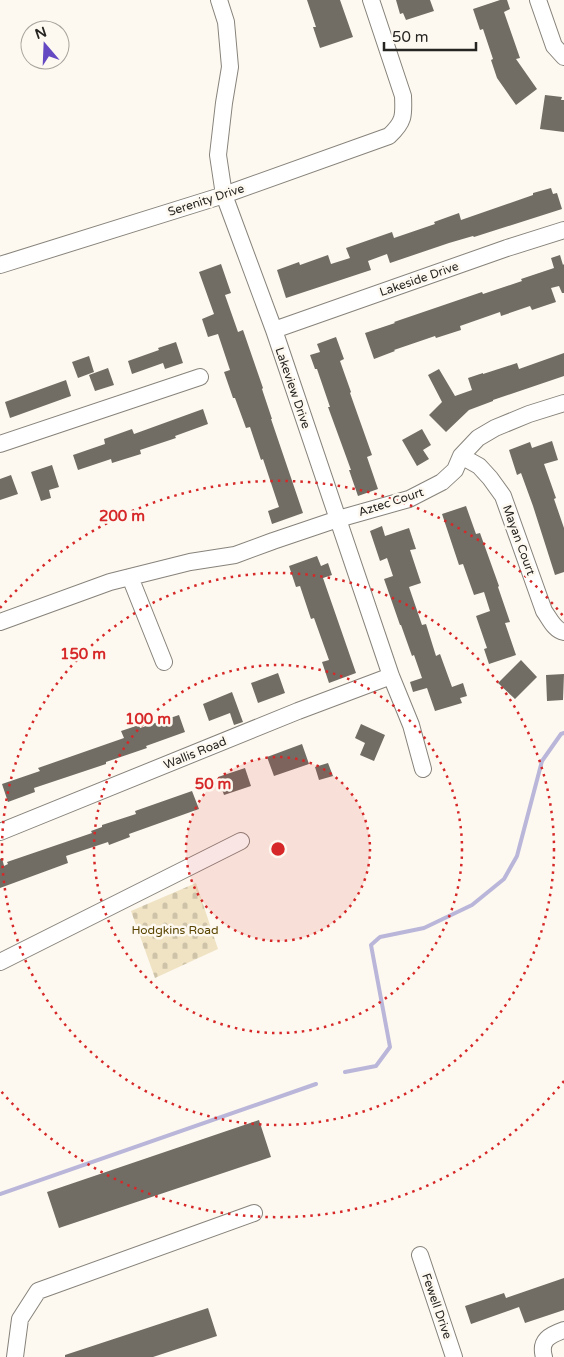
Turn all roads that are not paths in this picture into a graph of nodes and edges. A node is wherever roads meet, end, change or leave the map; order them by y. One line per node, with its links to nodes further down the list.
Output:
1 (220, 0): 5 (street, Lakeview Drive)
2 (371, 0): 5 (street, Serenity Drive)
3 (538, 0): 4 (street)
4 (564, 57)
5 (224, 195): 7 (street, Serenity Drive); 8 (street, Lakeview Drive)
6 (564, 230): 8 (street, Lakeside Drive)
7 (0, 265)
8 (274, 330): 13 (street, Lakeview Drive)
9 (200, 377): 11 (street)
10 (564, 403): 12 (street, Aztec Court)
11 (0, 444)
12 (461, 456): 13 (street, Aztec Court); 16 (street, Mayan Court)
13 (338, 519): 14 (street, Aztec Court); 18 (street, Lakeview Drive)
14 (130, 577): 15 (street, Aztec Court); 17 (street)
15 (0, 622)
16 (564, 632)
17 (164, 662)
18 (391, 676): 19 (street, Lakeview Drive); 20 (street, Wallis Road)
19 (423, 769)
20 (0, 832)
21 (241, 841): 22 (street)
22 (0, 962)
23 (254, 1213): 26 (street)
24 (420, 1256): 27 (street, Fewell Drive)
25 (564, 1330): 28 (street)
26 (15, 1357)
27 (454, 1357)
28 (544, 1357)

